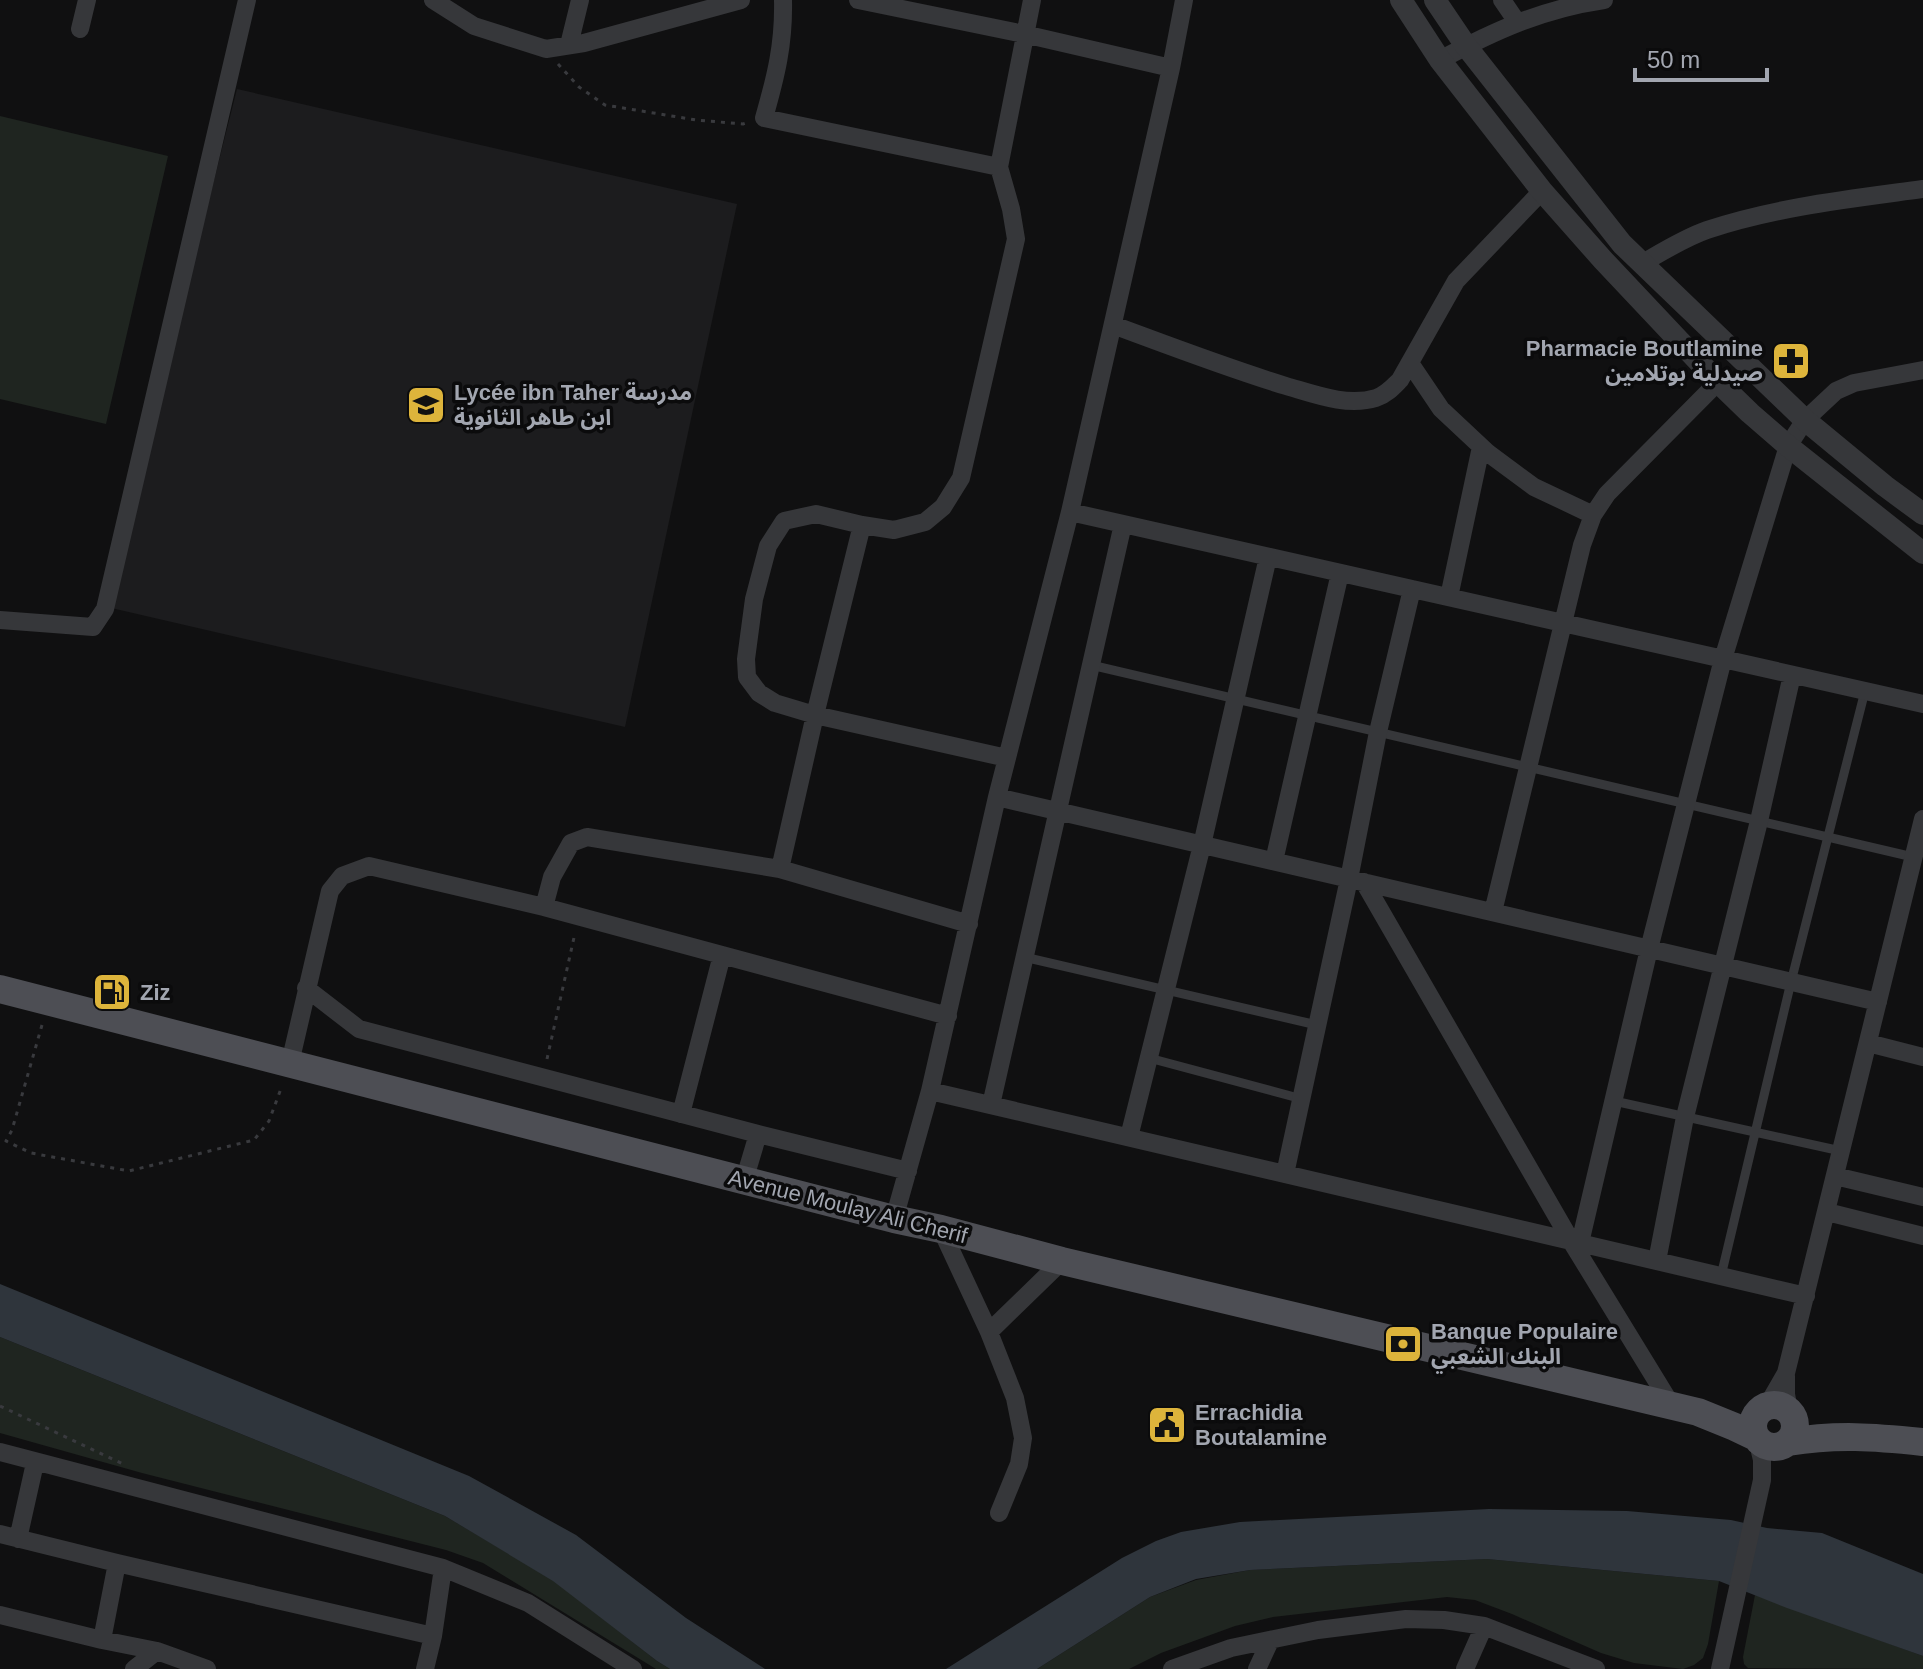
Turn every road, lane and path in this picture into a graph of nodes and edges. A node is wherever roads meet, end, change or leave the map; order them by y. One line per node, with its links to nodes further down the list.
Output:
1 (87, 0): 15 (street)
2 (247, 0): 45 (street)
3 (433, 0): 19 (street)
4 (580, 0): 17 (street)
5 (741, 0): 17 (street)
6 (783, 0): 22 (street)
7 (858, 0): 16 (street)
8 (1032, 0): 16 (street)
9 (1184, 0): 21 (street)
10 (1401, 0): 20 (street)
11 (1435, 0): 18 (street)
12 (1502, 0): 14 (street)
13 (1604, 0): 14 (street)
14 (1517, 22): 18 (street)
15 (80, 29)
16 (1024, 34): 21 (street); 23 (street)
17 (569, 45): 19 (street)
18 (1466, 46): 20 (street); 26 (street)
19 (546, 49): 22 (path)
20 (1440, 60): 25 (street)
21 (1171, 68): 27 (street)
22 (764, 118): 23 (street)
23 (999, 167): 38 (street)
24 (1923, 189): 26 (street)
25 (1542, 191): 28 (street); 30 (street)
26 (1641, 264): 31 (street)
27 (1113, 325): 28 (street); 34 (street)
28 (1410, 363): 33 (street)
29 (1923, 370): 31 (street)
30 (1718, 382): 32 (street); 36 (street)
31 (1805, 420): 32 (street); 35 (street)
32 (1788, 446): 39 (street); 46 (street)
33 (1481, 447): 36 (street); 43 (street)
34 (1070, 512): 37 (street); 55 (street)
35 (1923, 514)
36 (1593, 515): 44 (street)
37 (1123, 524): 40 (street); 47 (street)
38 (862, 525): 52 (street); 52 (street)
39 (1923, 553)
40 (1268, 557): 41 (street); 50 (street)
41 (1340, 573): 42 (street); 53 (street)
42 (1412, 589): 43 (street); 54 (street)
43 (1449, 597): 44 (street)
44 (1562, 623): 46 (street); 56 (street)
45 (2, 626)
46 (1723, 659): 48 (street); 58 (street)
47 (1091, 665): 50 (lane); 59 (street)
48 (1792, 675): 49 (street); 61 (street)
49 (1865, 691): 51 (street); 62 (lane)
50 (1235, 698): 53 (lane); 63 (street)
51 (1923, 704)
52 (815, 715): 55 (street); 66 (street)
53 (1308, 715): 54 (lane); 65 (street)
54 (1378, 732): 56 (lane); 67 (street)
55 (1007, 758): 57 (street)
56 (1528, 767): 58 (lane); 69 (street)
57 (997, 797): 59 (street); 71 (street)
58 (1687, 804): 61 (lane); 72 (street)
59 (1058, 811): 63 (street); 74 (street)
60 (1923, 819): 64 (street)
61 (1759, 821): 62 (lane); 75 (street)
62 (1828, 837): 64 (lane); 76 (lane)
63 (1202, 845): 65 (street); 79 (street)
64 (1914, 857): 81 (street)
65 (1274, 861): 67 (street)
66 (780, 869): 68 (street); 71 (street)
67 (1357, 881): 69 (street); 83 (street); 110 (street)
68 (544, 907): 70 (street); 77 (street)
69 (1493, 912): 72 (street)
70 (579, 916): 73 (street); 88 (path)
71 (969, 924): 82 (street)
72 (1649, 949): 75 (street); 91 (street)
73 (722, 955): 82 (street); 93 (street)
74 (1024, 957): 79 (lane); 92 (street)
75 (1723, 966): 76 (street); 94 (street)
76 (1791, 982): 81 (street); 95 (lane)
77 (306, 988): 87 (street); 88 (street)
78 (0, 989): 80 (main road, Avenue Moulay Ali Cherif)
79 (1166, 990): 83 (lane); 86 (street)
80 (48, 1002): 87 (main road, Avenue Moulay Ali Cherif); 99 (path)
81 (1878, 1002): 84 (street)
82 (948, 1016): 89 (street)
83 (1319, 1025): 90 (street)
84 (1868, 1043): 85 (street); 100 (street)
85 (1923, 1057)
86 (1149, 1058): 90 (lane); 97 (street)
87 (290, 1063): 99 (path); 104 (main road, Avenue Moulay Ali Cherif)
88 (543, 1078): 93 (street)
89 (930, 1091): 92 (street); 101 (street)
90 (1302, 1099): 102 (street)
91 (1614, 1101): 94 (lane); 110 (street)
92 (991, 1105): 97 (street)
93 (681, 1114): 96 (street)
94 (1685, 1117): 95 (lane); 112 (street)
95 (1756, 1133): 100 (lane); 113 (lane)
96 (758, 1134): 101 (street); 104 (street)
97 (1129, 1137): 102 (street)
98 (0, 1139): 99 (path)
99 (6, 1141)
100 (1842, 1151): 103 (street)
101 (908, 1171): 107 (street)
102 (1285, 1174): 110 (street)
103 (1835, 1176): 105 (street); 106 (street)
104 (744, 1181): 107 (main road, Avenue Moulay Ali Cherif)
105 (1923, 1197)
106 (1827, 1212): 109 (street); 114 (street)
107 (894, 1219): 108 (main road, Avenue Moulay Ali Cherif)
108 (941, 1229): 111 (main road, Avenue Moulay Ali Cherif); 115 (street)
109 (1923, 1236)
110 (1576, 1242): 112 (street); 117 (street)
111 (1062, 1261): 115 (street); 117 (main road, Avenue Moulay Ali Cherif)
112 (1657, 1261): 113 (street)
113 (1721, 1276): 114 (street)
114 (1806, 1296): 118 (street)
115 (989, 1332): 123 (street)
116 (0, 1406): 122 (path)
117 (1685, 1409): 118 (main road, Avenue Moulay Ali Cherif)
118 (1775, 1425): 119 (main road, Avenue Moulay Ali Cherif); 141 (street)
119 (1923, 1442)
120 (0, 1452): 121 (street)
121 (35, 1463): 122 (street); 124 (street)
122 (140, 1490): 126 (street)
123 (999, 1513)
124 (9, 1536): 125 (street)
125 (117, 1563): 129 (street); 130 (street)
126 (443, 1568): 129 (street); 136 (street)
127 (0, 1615): 130 (street)
128 (1484, 1626): 131 (street); 139 (street); 140 (street)
129 (433, 1636): 135 (street)
130 (102, 1640): 132 (street)
131 (1270, 1641): 137 (street); 138 (street)
132 (157, 1651): 133 (street); 134 (street)
133 (134, 1669)
134 (207, 1669)
135 (425, 1669)
136 (633, 1669)
137 (1172, 1669)
138 (1257, 1669)
139 (1465, 1669)
140 (1596, 1669)
141 (1720, 1669)

